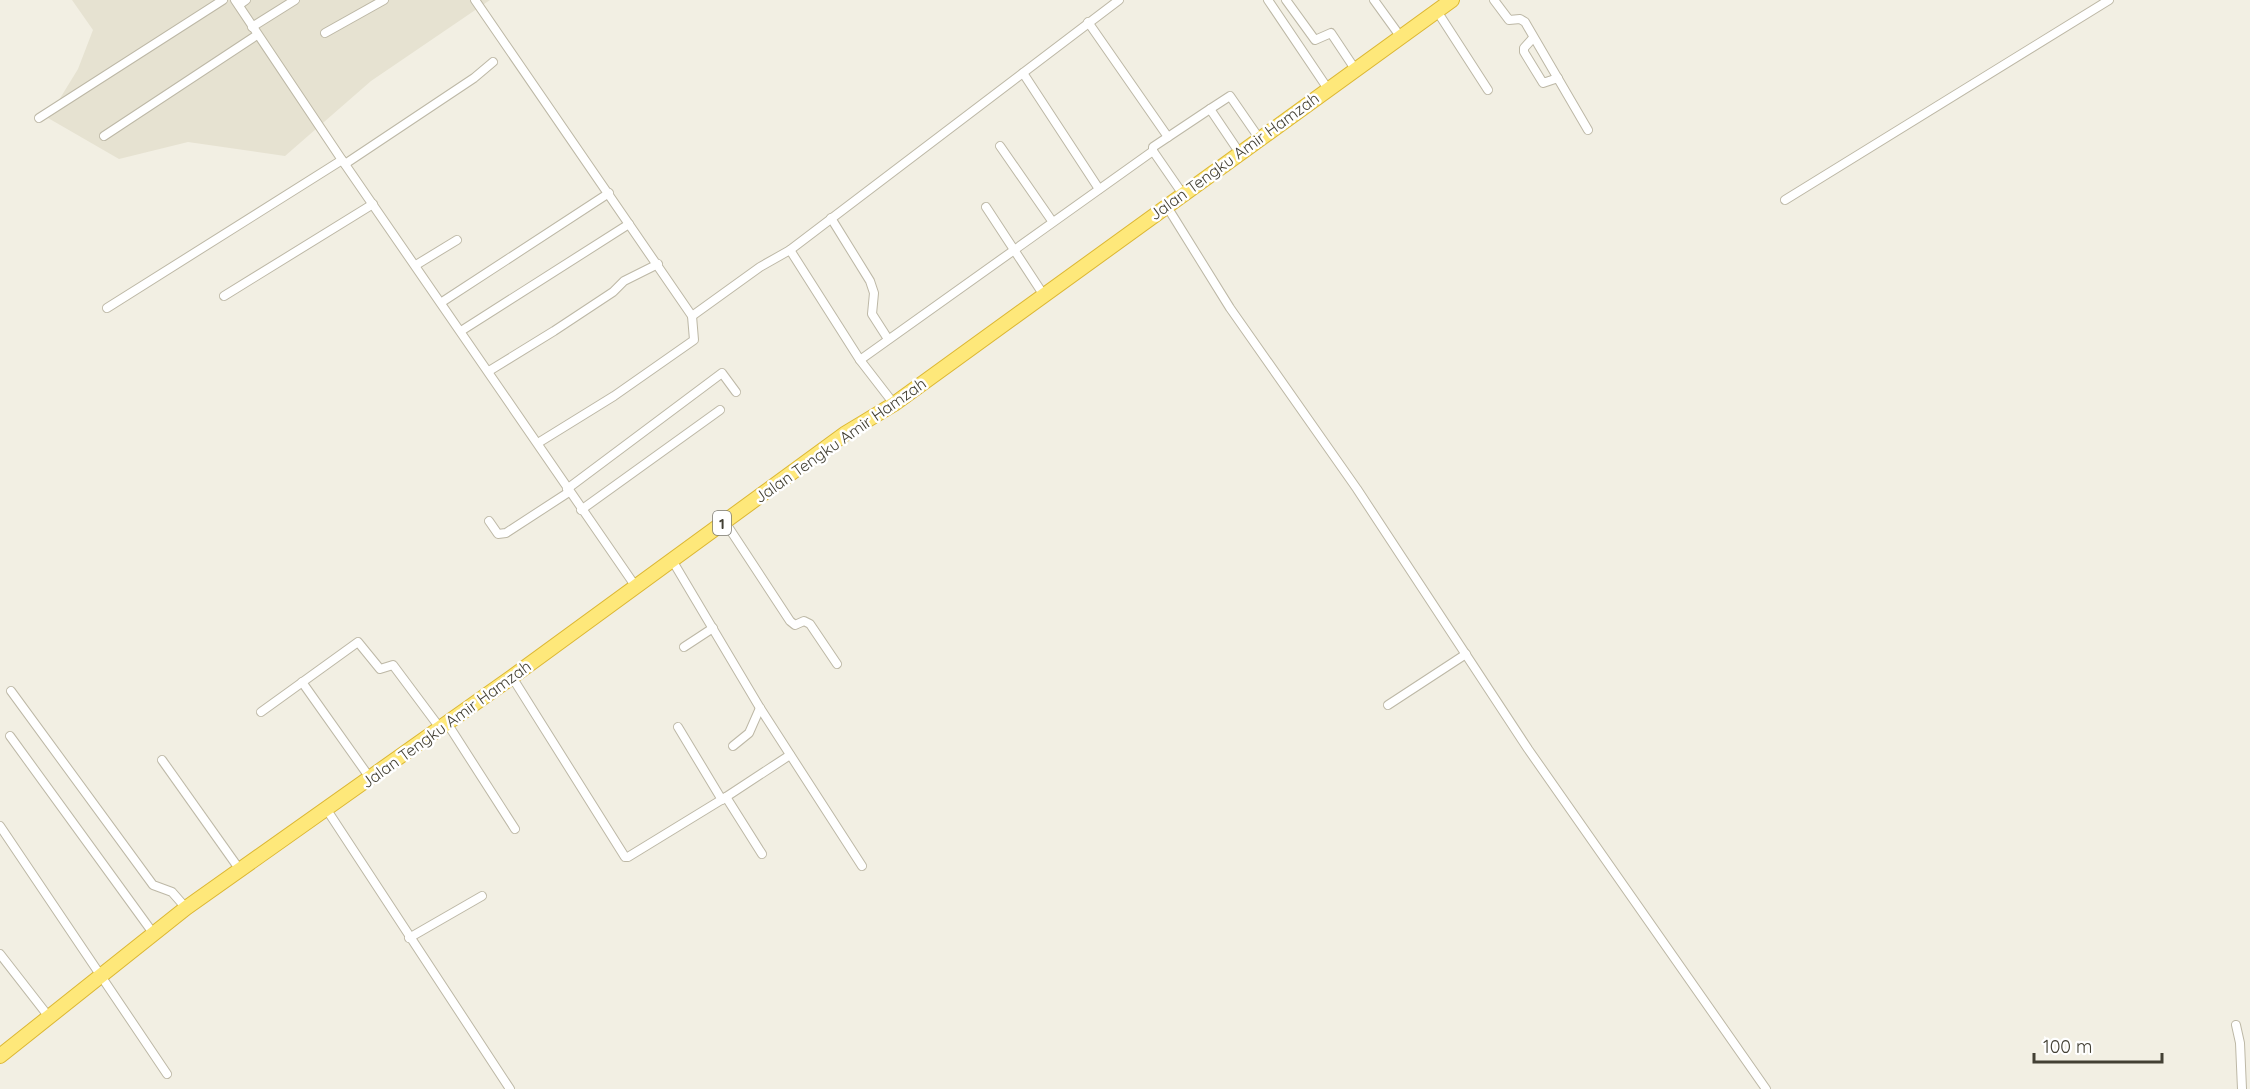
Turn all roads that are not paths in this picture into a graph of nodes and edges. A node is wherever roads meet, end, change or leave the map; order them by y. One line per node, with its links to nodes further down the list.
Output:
1 (223, 0): 25 (street)
2 (295, 0): 14 (street)
3 (384, 0): 15 (street)
4 (475, 0): 35 (street)
5 (1119, 0): 13 (street)
6 (1269, 0): 22 (street)
7 (1286, 0): 19 (street)
8 (1374, 0): 16 (street)
9 (1494, 0): 17 (street)
10 (2109, 0): 37 (street)
11 (240, 2): 14 (street)
12 (1442, 4): 16 (highway, Jalan Tengku Amir Hamzah / 1); 23 (street)
13 (1088, 22): 20 (street); 28 (street)
14 (255, 31): 27 (street); 33 (street)
15 (325, 33)
16 (1400, 36): 19 (highway, Jalan Tengku Amir Hamzah / 1)
17 (1533, 38): 21 (street); 21 (street)
18 (493, 62): 33 (street)
19 (1355, 69): 22 (highway, Jalan Tengku Amir Hamzah / 1)
20 (1023, 73): 34 (street); 41 (street)
21 (1558, 78): 26 (street)
22 (1328, 89): 29 (highway, Jalan Tengku Amir Hamzah / 1)
23 (1488, 90)
24 (1210, 109): 28 (street); 29 (street); 32 (street)
25 (39, 118)
26 (1588, 130)
27 (104, 136)
28 (1168, 137): 31 (street)
29 (1259, 138): 32 (highway, Jalan Tengku Amir Hamzah / 1)
30 (1000, 146): 42 (street)
31 (1153, 151): 34 (street); 36 (street)
32 (1239, 152): 36 (highway, Jalan Tengku Amir Hamzah / 1)
33 (344, 162): 38 (street); 52 (street)
34 (1099, 189): 42 (street)
35 (609, 193): 43 (street); 51 (street)
36 (1182, 193): 39 (highway, Jalan Tengku Amir Hamzah / 1)
37 (1785, 200)
38 (373, 204): 48 (street); 50 (street)
39 (1166, 205): 49 (highway, Jalan Tengku Amir Hamzah / 1); 70 (street)
40 (986, 207): 46 (street)
41 (831, 218): 45 (street); 55 (street)
42 (1052, 221): 46 (street)
43 (629, 224): 47 (street); 54 (street)
44 (457, 240): 48 (street)
45 (790, 250): 53 (street); 56 (street)
46 (1013, 250): 49 (street); 55 (street)
47 (658, 264): 53 (street); 57 (street)
48 (416, 265): 51 (street)
49 (1042, 294): 59 (highway, Jalan Tengku Amir Hamzah / 1)
50 (224, 296)
51 (442, 302): 54 (street)
52 (107, 308)
53 (692, 316): 61 (street)
54 (461, 331): 57 (street)
55 (888, 339): 56 (street)
56 (860, 360): 59 (street)
57 (489, 371): 61 (street)
58 (736, 392): 62 (street)
59 (894, 404): 65 (highway, Jalan Tengku Amir Hamzah / 1)
60 (720, 410): 63 (street)
61 (538, 443): 62 (street)
62 (568, 490): 63 (street); 64 (street)
63 (581, 510): 67 (street)
64 (489, 521)
65 (725, 522): 66 (highway, Jalan Tengku Amir Hamzah / 1); 71 (street)
66 (672, 560): 67 (highway, Jalan Tengku Amir Hamzah / 1); 68 (street)
67 (636, 587): 72 (highway, Jalan Tengku Amir Hamzah / 1)
68 (713, 628): 69 (street); 76 (street)
69 (684, 647)
70 (1466, 654): 75 (street); 103 (street)
71 (837, 664)
72 (512, 677): 78 (highway, Jalan Tengku Amir Hamzah / 1); 85 (street)
73 (302, 682): 77 (street); 78 (street); 84 (street)
74 (11, 691): 93 (street)
75 (1388, 705)
76 (760, 708): 81 (street); 82 (street)
77 (261, 712)
78 (443, 726): 84 (highway, Jalan Tengku Amir Hamzah / 1); 88 (street)
79 (678, 727): 85 (street)
80 (10, 736): 94 (street)
81 (733, 746)
82 (790, 755): 85 (street); 90 (street)
83 (162, 760): 91 (street)
84 (370, 778): 86 (highway, Jalan Tengku Amir Hamzah / 1)
85 (724, 798): 89 (street)
86 (327, 810): 91 (highway, Jalan Tengku Amir Hamzah / 1); 95 (street)
87 (0, 826): 97 (street)
88 (514, 829)
89 (762, 854)
90 (862, 866)
91 (240, 870): 93 (highway, Jalan Tengku Amir Hamzah / 1)
92 (482, 896): 95 (street)
93 (186, 909): 94 (highway, Jalan Tengku Amir Hamzah / 1)
94 (153, 933): 97 (highway, Jalan Tengku Amir Hamzah / 1)
95 (409, 938): 102 (street)
96 (0, 954): 98 (street)
97 (102, 974): 98 (highway, Jalan Tengku Amir Hamzah / 1); 101 (street)
98 (49, 1017): 100 (highway, Jalan Tengku Amir Hamzah / 1)
99 (2235, 1024): 104 (street)
100 (0, 1056)
101 (167, 1074)
102 (510, 1089)
103 (1766, 1089)
104 (2242, 1089)

